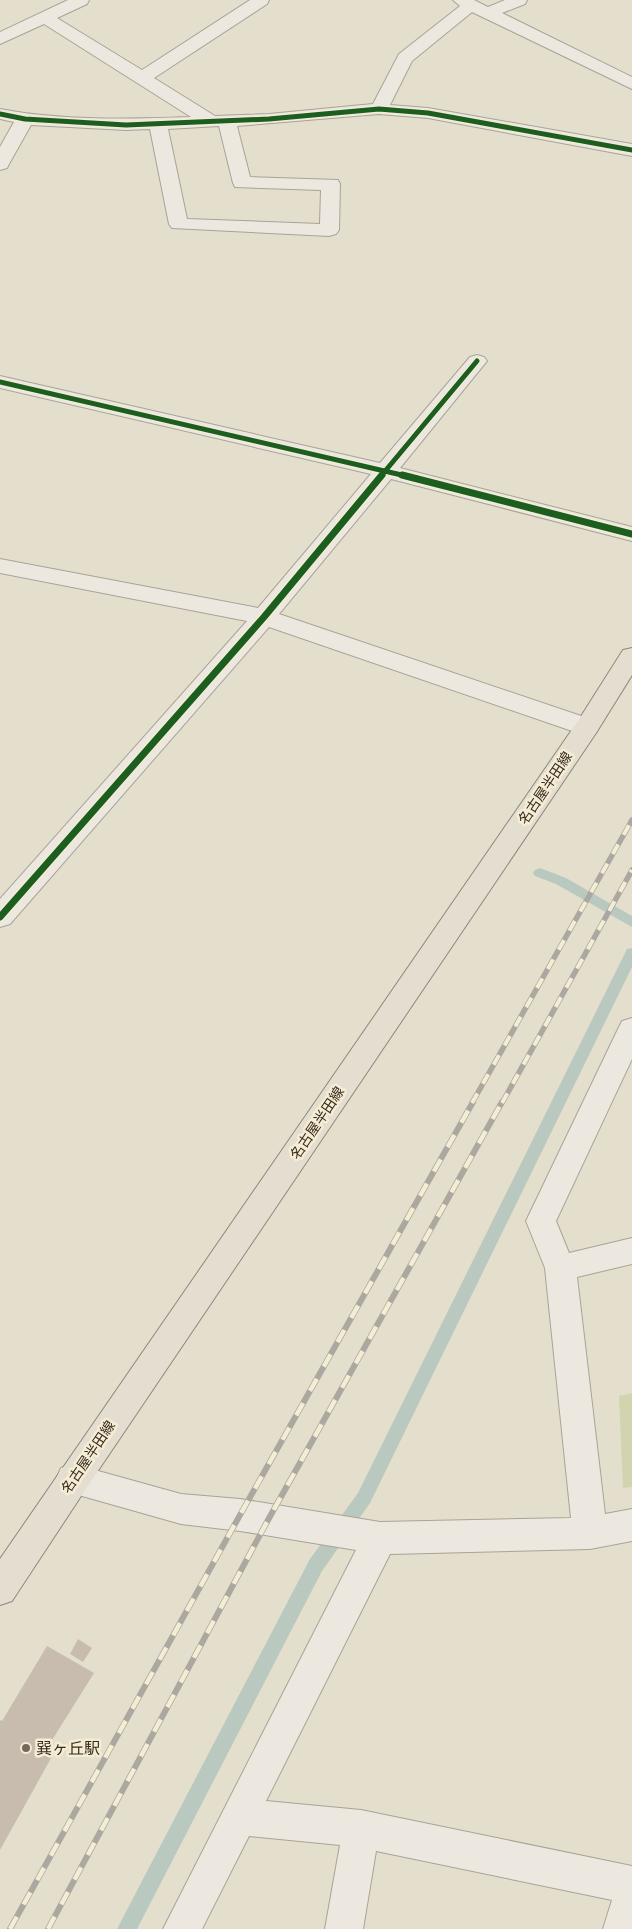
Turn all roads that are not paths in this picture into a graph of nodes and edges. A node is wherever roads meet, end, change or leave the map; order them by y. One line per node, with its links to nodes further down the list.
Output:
1 (81, 0): 6 (street)
2 (262, 0): 8 (street)
3 (519, 0): 5 (street)
4 (466, 2): 5 (street); 10 (street)
5 (488, 13): 9 (street)
6 (46, 18): 7 (street); 8 (street)
7 (0, 39)
8 (142, 78): 13 (street)
9 (632, 84)
10 (379, 109): 13 (street); 15 (street)
11 (0, 114): 12 (street)
12 (25, 120): 14 (street); 16 (street)
13 (219, 121): 14 (street); 14 (street)
14 (158, 124)
15 (632, 150)
16 (0, 164)
17 (477, 361): 19 (street)
18 (0, 382): 19 (street)
19 (387, 471): 20 (street); 22 (street)
20 (632, 534)
21 (0, 566): 22 (street)
22 (264, 617): 24 (street); 25 (street)
23 (632, 656): 24 (main road, 名古屋半田線)
24 (587, 727): 29 (main road, 名古屋半田線)
25 (0, 916)
26 (632, 1029): 28 (street)
27 (632, 1251): 28 (street)
28 (560, 1268): 31 (street)
29 (73, 1479): 32 (street); 33 (main road, 名古屋半田線)
30 (632, 1525): 31 (street)
31 (590, 1533): 32 (street)
32 (380, 1538): 34 (street)
33 (0, 1589)
34 (240, 1817): 35 (street); 38 (street)
35 (361, 1829): 36 (street); 39 (street)
36 (632, 1885)
37 (632, 1896): 40 (street)
38 (182, 1929)
39 (344, 1929)
40 (622, 1929)

